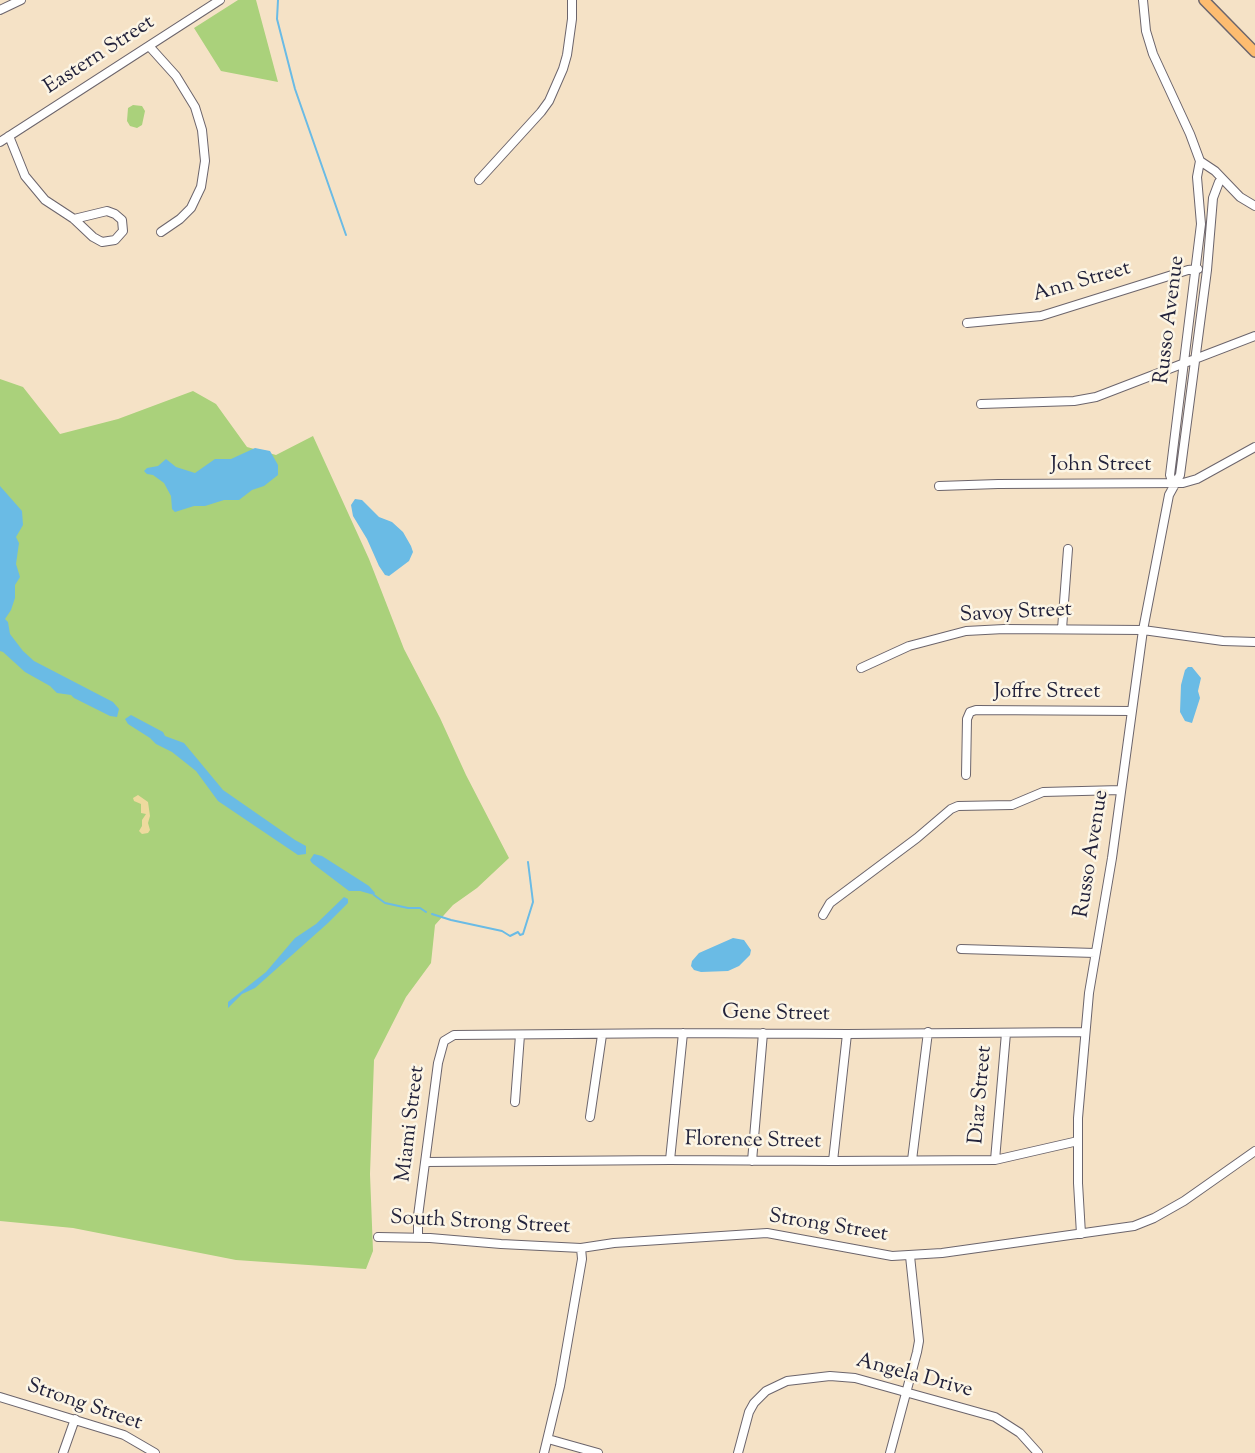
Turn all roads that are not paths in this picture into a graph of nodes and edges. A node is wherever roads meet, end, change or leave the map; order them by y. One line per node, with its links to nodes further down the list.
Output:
1 (21, 0): 6 (street)
2 (220, 0): 8 (street, Eastern Street)
3 (572, 0): 14 (street)
4 (1143, 0): 12 (street)
5 (1204, 0): 7 (main road)
6 (0, 10)
7 (1251, 42): 9 (main road)
8 (148, 46): 10 (street, Eastern Street); 17 (street)
9 (1255, 52)
10 (9, 136): 11 (street, Eastern Street); 16 (street)
11 (0, 142)
12 (1200, 161): 13 (street); 18 (street, Russo Avenue)
13 (1222, 179): 15 (street); 19 (street, Russo Avenue)
14 (479, 180)
15 (1255, 206)
16 (74, 219): 16 (street)
17 (161, 232)
18 (1196, 269): 19 (street, Ann Street); 20 (street, Ann Street); 23 (street, Russo Avenue)
19 (1207, 270): 22 (street, Russo Avenue)
20 (967, 324)
21 (1255, 336): 22 (street)
22 (1195, 359): 23 (street); 26 (street, Russo Avenue)
23 (1184, 363): 24 (street); 26 (street, Russo Avenue)
24 (981, 404)
25 (1255, 447): 26 (street, John Street)
26 (1173, 484): 27 (street, John Street); 30 (street, Russo Avenue)
27 (939, 486)
28 (1068, 549): 29 (street)
29 (1062, 629): 30 (street, Savoy Street); 32 (street, Savoy Street)
30 (1143, 630): 31 (street, Savoy Street); 33 (street, Russo Avenue)
31 (1255, 642)
32 (861, 668)
33 (1132, 711): 34 (street, Joffre Street); 35 (street, Russo Avenue)
34 (966, 775)
35 (1121, 790): 36 (street); 38 (street, Russo Avenue)
36 (823, 915)
37 (961, 949): 38 (street)
38 (1095, 952): 41 (street, Russo Avenue)
39 (683, 1032): 42 (street, Gene Street); 47 (street, Gene Street); 52 (street)
40 (928, 1032): 43 (street, Gene Street); 45 (street, Gene Street); 53 (street)
41 (1085, 1032): 43 (street, Gene Street); 50 (street, Russo Avenue)
42 (763, 1033): 45 (street, Gene Street); 55 (street)
43 (1006, 1033): 54 (street, Diaz Street)
44 (466, 1034): 46 (street, Gene Street); 57 (street, Miami Street)
45 (847, 1034): 56 (street)
46 (520, 1035): 47 (street, Gene Street); 48 (street)
47 (602, 1035): 49 (street)
48 (515, 1102)
49 (590, 1117)
50 (1078, 1141): 54 (street, Florence Street); 58 (street, Russo Avenue)
51 (1255, 1151): 58 (street, Strong Street)
52 (670, 1160): 55 (street, Florence Street); 57 (street, Florence Street)
53 (912, 1160): 54 (street, Florence Street); 56 (street, Florence Street)
54 (995, 1160)
55 (752, 1161): 56 (street, Florence Street)
56 (833, 1161)
57 (426, 1162): 60 (street, Miami Street)
58 (1081, 1234): 62 (street, Strong Street)
59 (378, 1237): 60 (street, South Strong Street)
60 (417, 1238): 61 (street, South Strong Street)
61 (581, 1248): 62 (street, Strong Street); 66 (street)
62 (910, 1256): 63 (street)
63 (907, 1393): 71 (street, Angela Drive); 72 (street); 73 (street, Angela Drive)
64 (0, 1397): 65 (street, Strong Street)
65 (75, 1419): 67 (street); 68 (street, Strong Street)
66 (548, 1439): 69 (street); 70 (street)
67 (63, 1453)
68 (156, 1453)
69 (544, 1453)
70 (598, 1453)
71 (738, 1453)
72 (890, 1453)
73 (1038, 1453)

